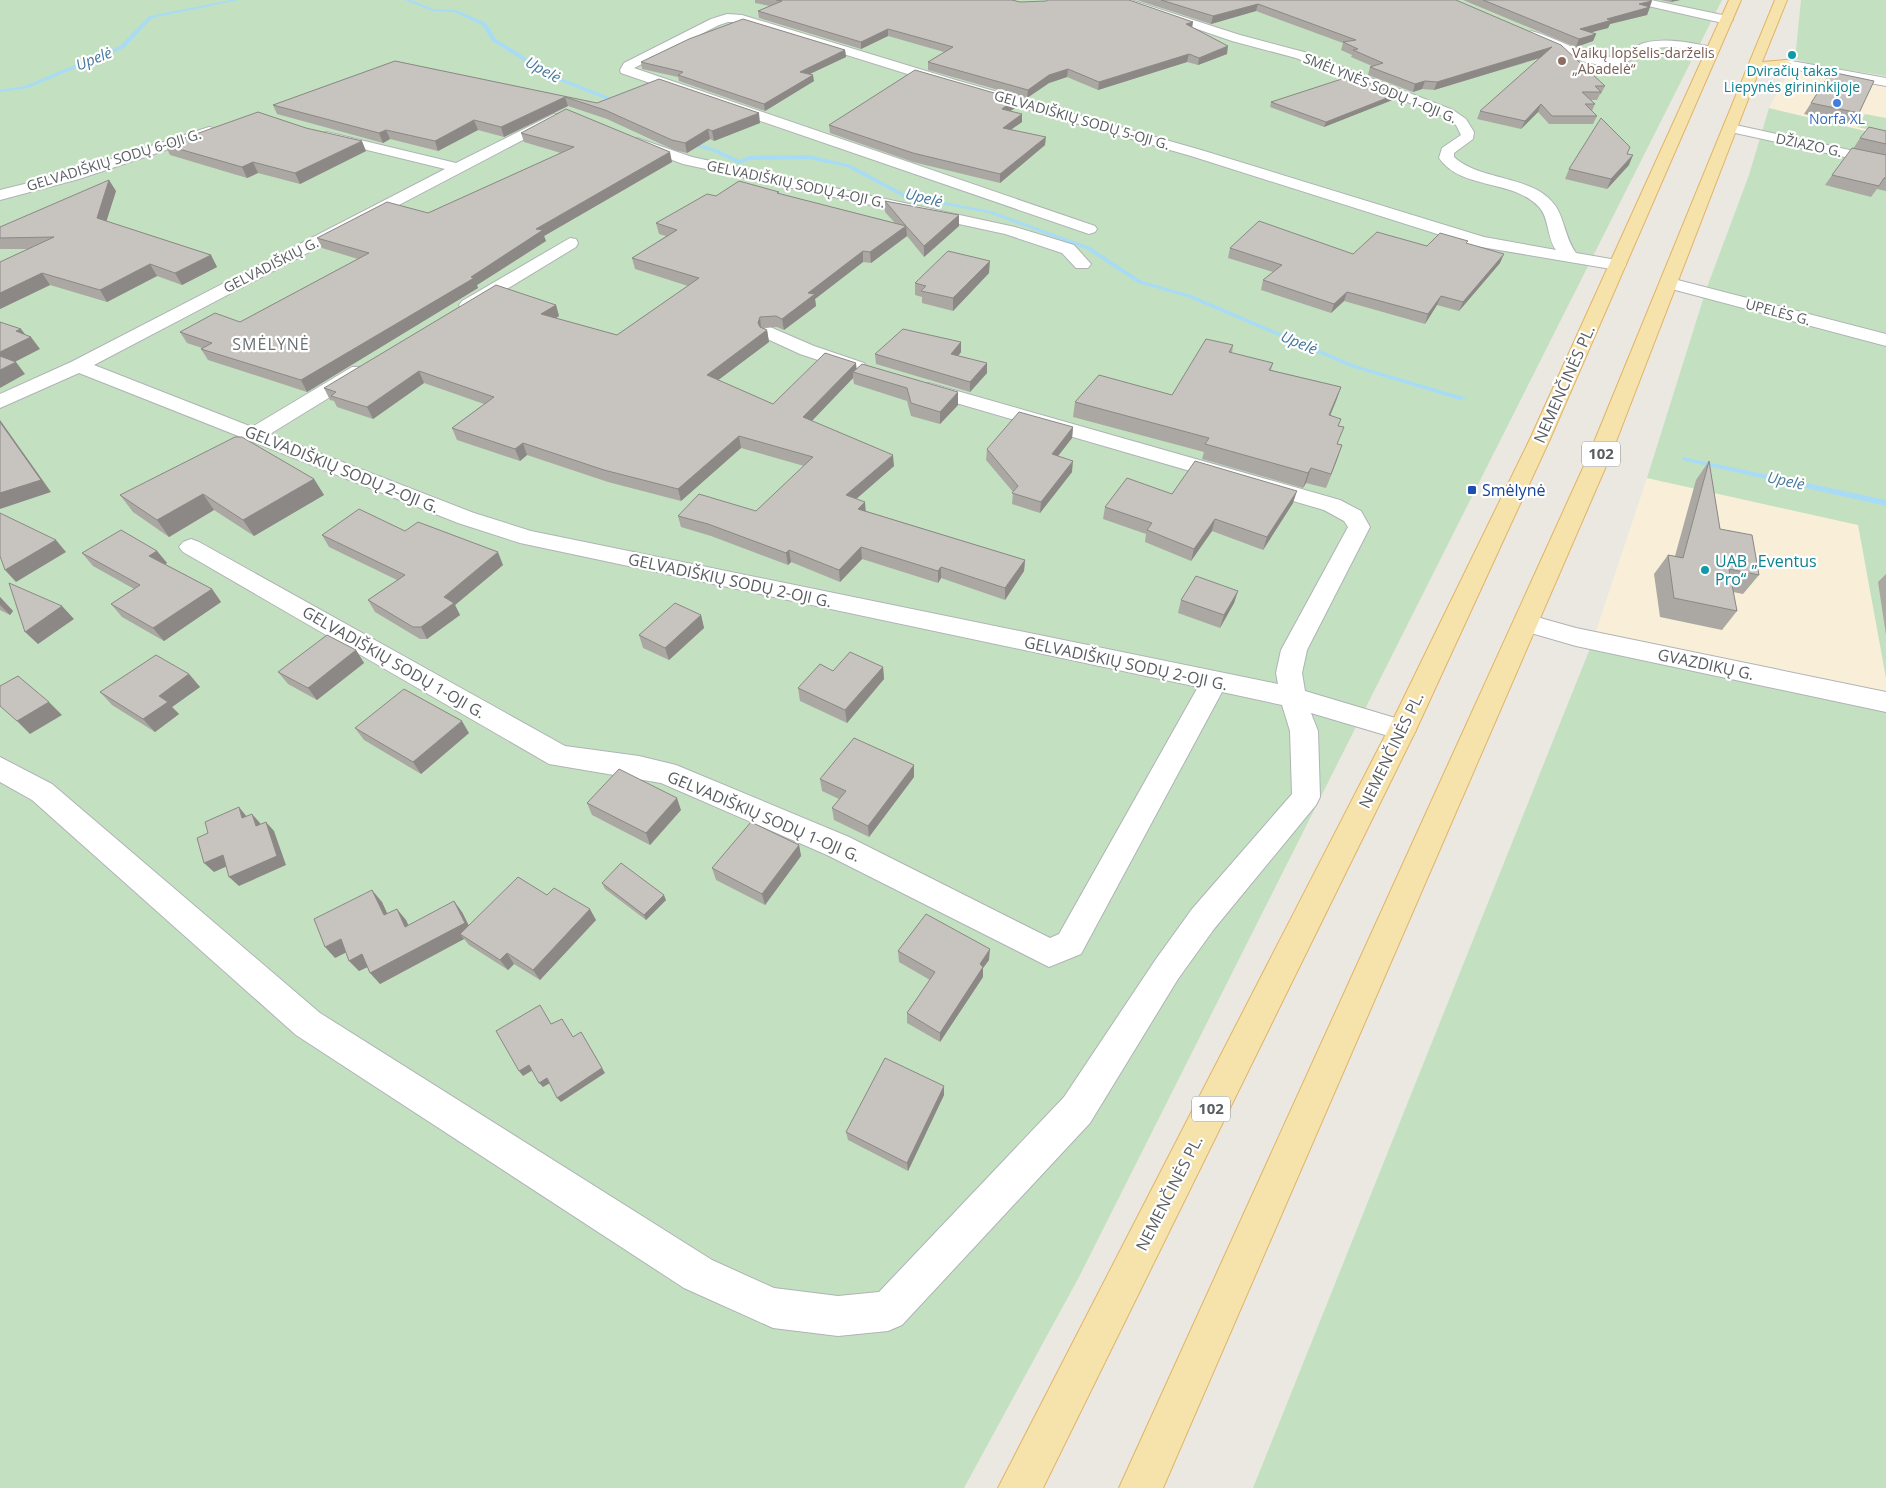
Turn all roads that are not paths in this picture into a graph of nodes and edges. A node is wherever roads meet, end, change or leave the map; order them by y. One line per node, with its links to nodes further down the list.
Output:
1 (1119, 0): 22 (street, SMĖLYNĖS SODŲ 1-OJI G.)
2 (1635, 0): 5 (street)
3 (1735, 0): 5 (main road, NEMENČINĖS PL. / 102)
4 (1781, 0): 8 (main road, 102)
5 (1727, 20): 7 (main road, NEMENČINĖS PL. / 102)
6 (1522, 31): 7 (street)
7 (1713, 51): 24 (main road, NEMENČINĖS PL. / 102)
8 (1762, 51): 9 (main road); 10 (main road, 102)
9 (1786, 64): 10 (main road); 11 (street)
10 (1756, 66): 14 (main road, 102)
11 (1886, 82)
12 (567, 112): 18 (street, GELVADIŠKIŲ G.)
13 (220, 128): 19 (street, GELVADIŠKIŲ SODŲ 6-OJI G.)
14 (1731, 128): 17 (street, DŽIAZO G.); 25 (main road, 102)
15 (316, 133): 18 (street)
16 (625, 136): 23 (street, GELVADIŠKIŲ SODŲ 4-OJI G.)
17 (1886, 162)
18 (459, 168): 30 (street, GELVADIŠKIŲ G.)
19 (0, 195)
20 (1089, 230): 22 (street, GELVADIŠKIŲ SODŲ 5-OJI G.)
21 (570, 243): 26 (street)
22 (1569, 255): 24 (street, GELVADIŠKIŲ SODŲ 5-OJI G.)
23 (1082, 264)
24 (1617, 265): 40 (main road, NEMENČINĖS PL. / 102)
25 (1670, 283): 28 (street, UPELĖS G.); 36 (main road, 102)
26 (451, 316)
27 (770, 333): 31 (street)
28 (1886, 340)
29 (374, 362): 34 (street)
30 (78, 366): 33 (street, GELVADIŠKIŲ G.); 34 (street, GELVADIŠKIŲ SODŲ 2-OJI G.)
31 (872, 371)
32 (900, 380): 38 (street)
33 (0, 402)
34 (255, 434): 37 (street, GELVADIŠKIŲ SODŲ 2-OJI G.)
35 (191, 547): 37 (street, GELVADIŠKIŲ SODŲ 1-OJI G.)
36 (1526, 623): 39 (street, GVAZDIKŲ G.); 43 (main road, 102)
37 (1214, 682): 38 (street, GELVADIŠKIŲ SODŲ 2-OJI G.)
38 (1293, 697): 40 (street, GELVADIŠKIŲ SODŲ 2-OJI G.); 41 (street)
39 (1886, 702)
40 (1402, 730): 42 (main road, NEMENČINĖS PL. / 102)
41 (0, 768)
42 (1020, 1488)
43 (1141, 1488)

